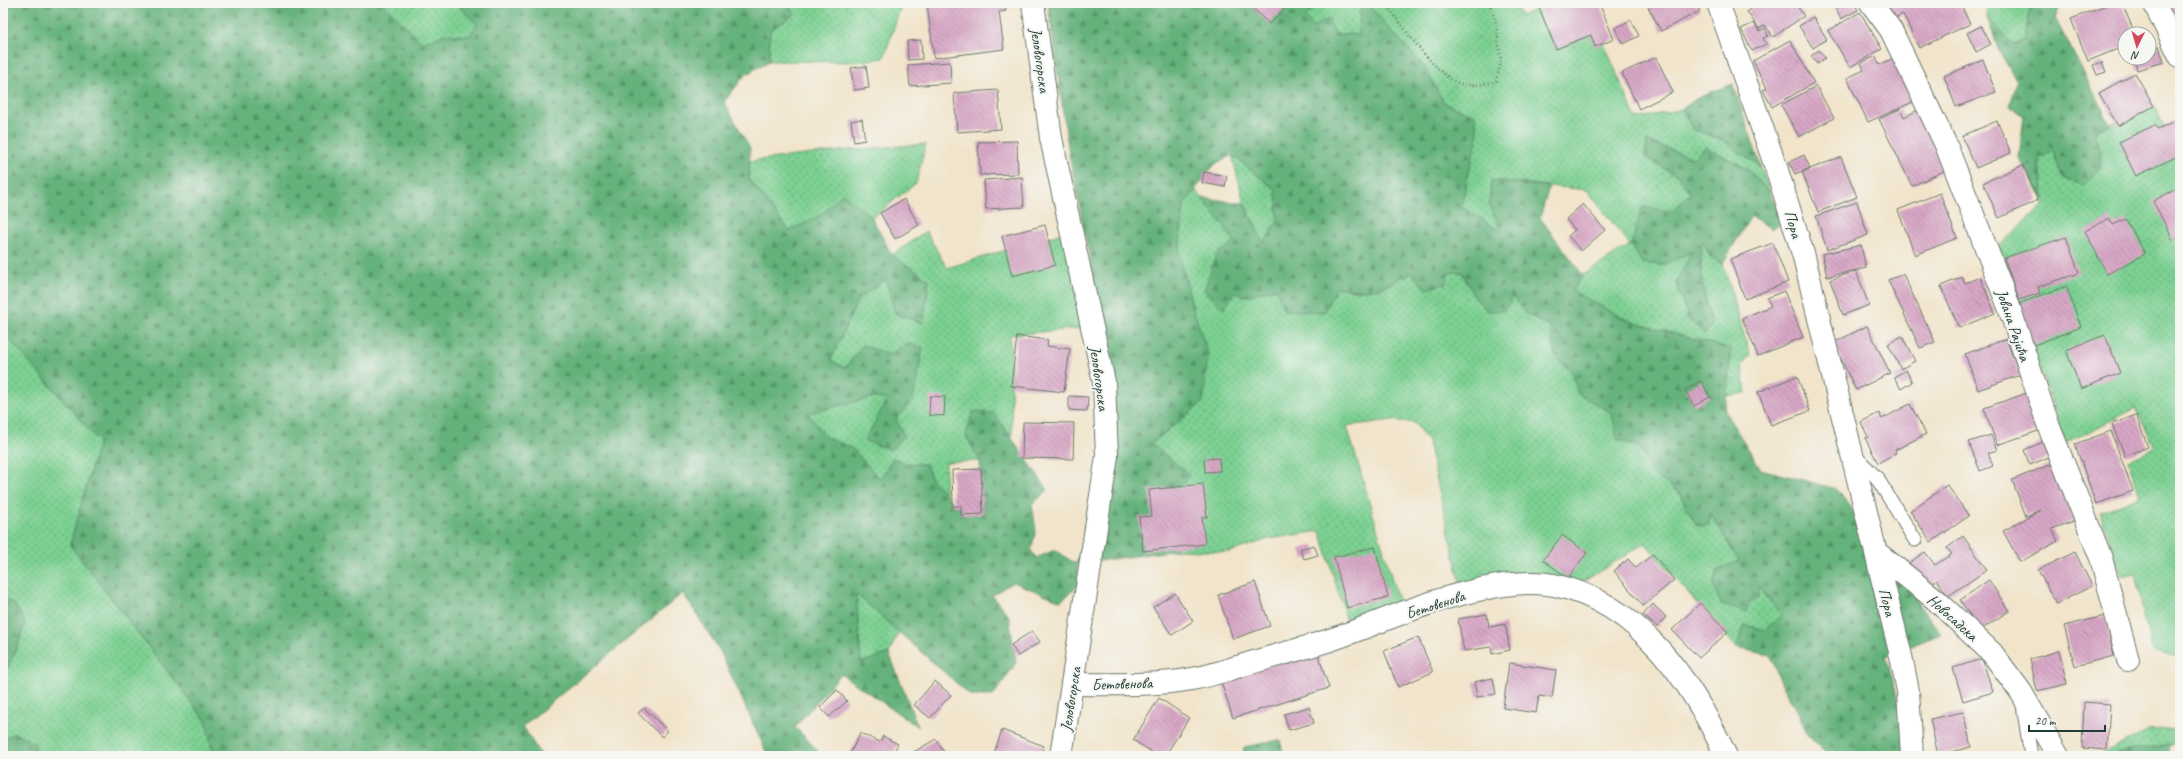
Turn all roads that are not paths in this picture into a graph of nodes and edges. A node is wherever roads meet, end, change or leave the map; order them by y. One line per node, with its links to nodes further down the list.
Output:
1 (1033, 3): 10 (street, Јеловогорска)
2 (1718, 3): 6 (street, Пора)
3 (1871, 3): 9 (street, Јована Рајића)
4 (2154, 3): 5 (street)
5 (2180, 56)
6 (1850, 451): 7 (lane); 8 (street, Пора)
7 (1915, 540)
8 (1876, 552): 11 (street, Новосадска); 14 (street, Пора)
9 (2128, 660)
10 (1072, 684): 12 (street, Јеловогорска); 13 (street, Бетовенова)
11 (2021, 692): 15 (lane, Новосадска); 16 (street, Новосадска)
12 (1061, 756)
13 (1726, 756)
14 (1912, 756)
15 (2031, 756)
16 (2058, 756)

